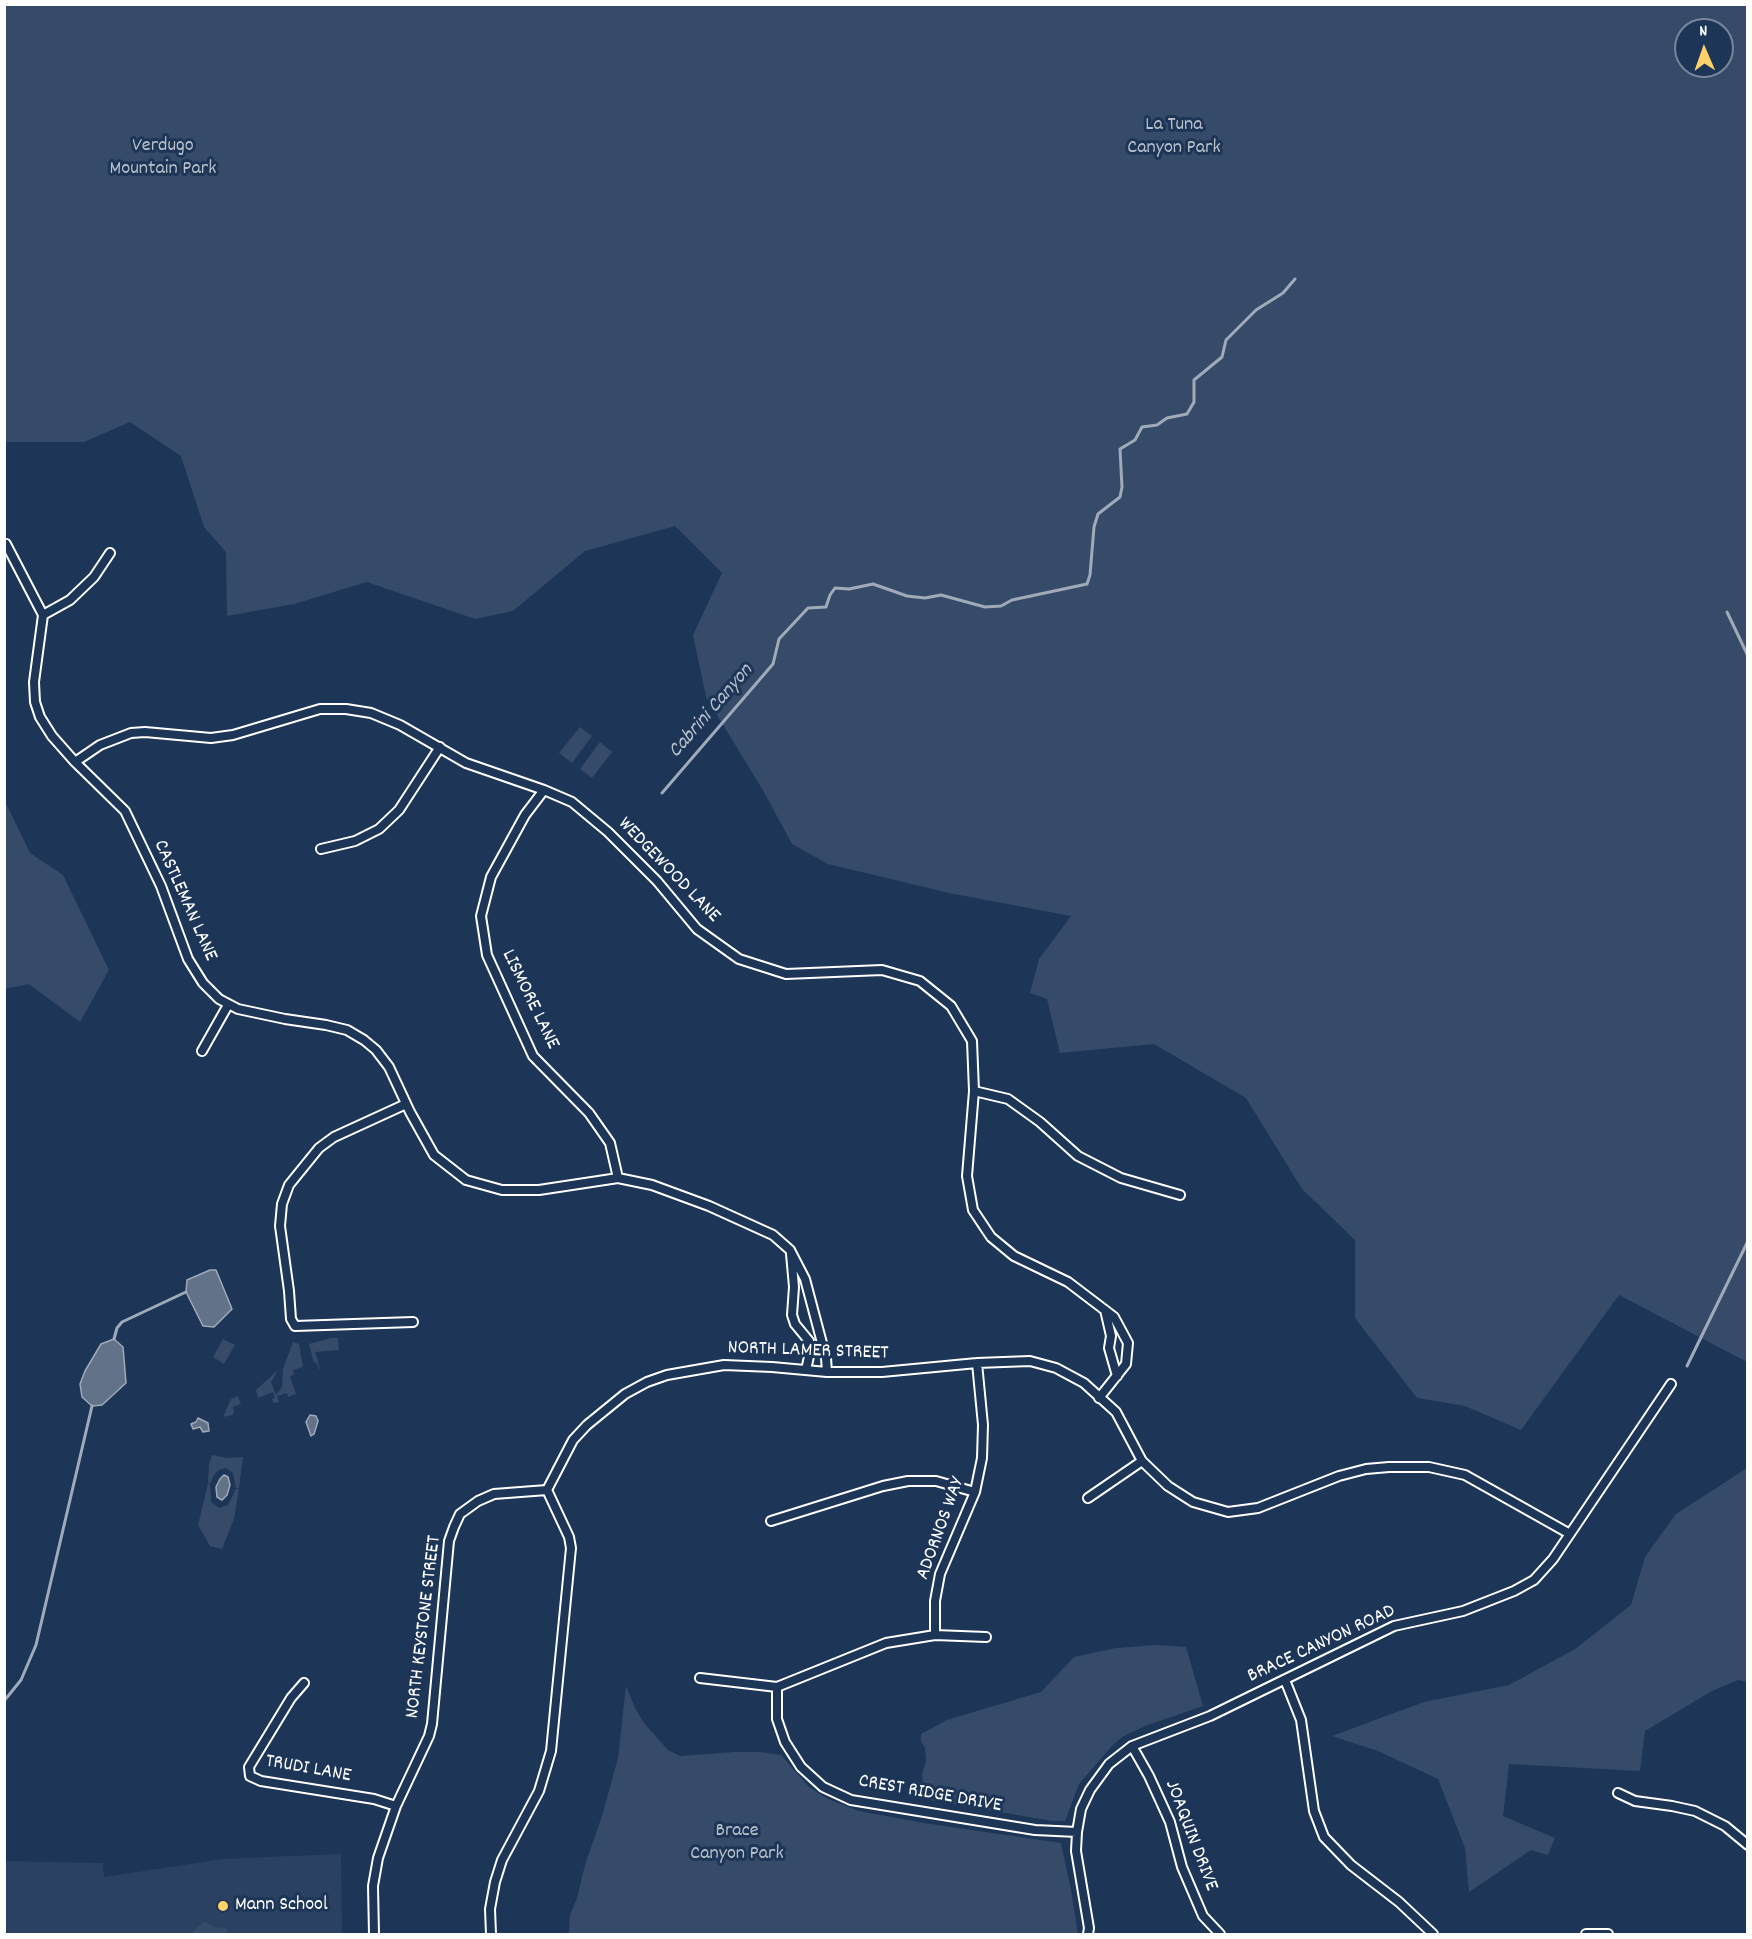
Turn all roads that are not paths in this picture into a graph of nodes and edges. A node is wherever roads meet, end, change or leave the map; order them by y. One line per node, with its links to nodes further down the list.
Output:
1 (6, 544): 3 (street)
2 (110, 553): 3 (street)
3 (43, 615): 5 (street, CASTLEMAN LANE)
4 (440, 747): 5 (street, WEDGEWOOD LANE); 6 (street, WEDGEWOOD LANE); 7 (street)
5 (75, 762): 8 (street, CASTLEMAN LANE)
6 (544, 790): 10 (street, WEDGEWOOD LANE); 12 (street, LISMORE LANE)
7 (321, 849)
8 (228, 1005): 9 (street); 11 (street, CASTLEMAN LANE)
9 (202, 1051)
10 (974, 1091): 13 (street); 15 (street, WEDGEWOOD LANE)
11 (406, 1104): 12 (street, CASTLEMAN LANE); 16 (street)
12 (618, 1178): 14 (street, CASTLEMAN LANE)
13 (1180, 1196)
14 (790, 1250): 18 (street); 19 (street, CASTLEMAN LANE)
15 (1105, 1310): 20 (street); 20 (street, WEDGEWOOD LANE)
16 (413, 1323)
17 (977, 1363): 19 (street, NORTH LAMER STREET); 22 (street, NORTH LAMER STREET); 25 (street, ADORNOS WAY)
18 (806, 1370): 19 (street, NORTH LAMER STREET); 24 (street, NORTH LAMER STREET)
19 (827, 1372)
20 (1117, 1376): 22 (street, WEDGEWOOD LANE)
21 (1671, 1384): 28 (street, BRACE CANYON ROAD)
22 (1099, 1398): 23 (street, NORTH LAMER STREET)
23 (1142, 1461): 26 (street); 28 (street, NORTH LAMER STREET)
24 (547, 1490): 37 (street, NORTH KEYSTONE STREET); 41 (street)
25 (975, 1492): 27 (street); 29 (street, ADORNOS WAY)
26 (1088, 1498)
27 (771, 1521)
28 (1570, 1534): 32 (street, BRACE CANYON ROAD)
29 (935, 1635): 30 (street); 34 (street)
30 (986, 1637)
31 (700, 1678): 34 (street)
32 (1286, 1680): 35 (street, BRACE CANYON ROAD); 44 (street)
33 (304, 1683): 37 (street, TRUDI LANE)
34 (777, 1687): 38 (street, CREST RIDGE DRIVE)
35 (1132, 1746): 38 (street, BRACE CANYON ROAD); 43 (street, JOAQUIN DRIVE)
36 (1618, 1793): 39 (street)
37 (396, 1806): 40 (street, NORTH KEYSTONE STREET)
38 (1077, 1832): 42 (street, BRACE CANYON ROAD)
39 (1748, 1845)
40 (374, 1935)
41 (491, 1935)
42 (1088, 1935)
43 (1220, 1935)
44 (1433, 1935)
45 (1586, 1935): 46 (street)
46 (1608, 1935)

